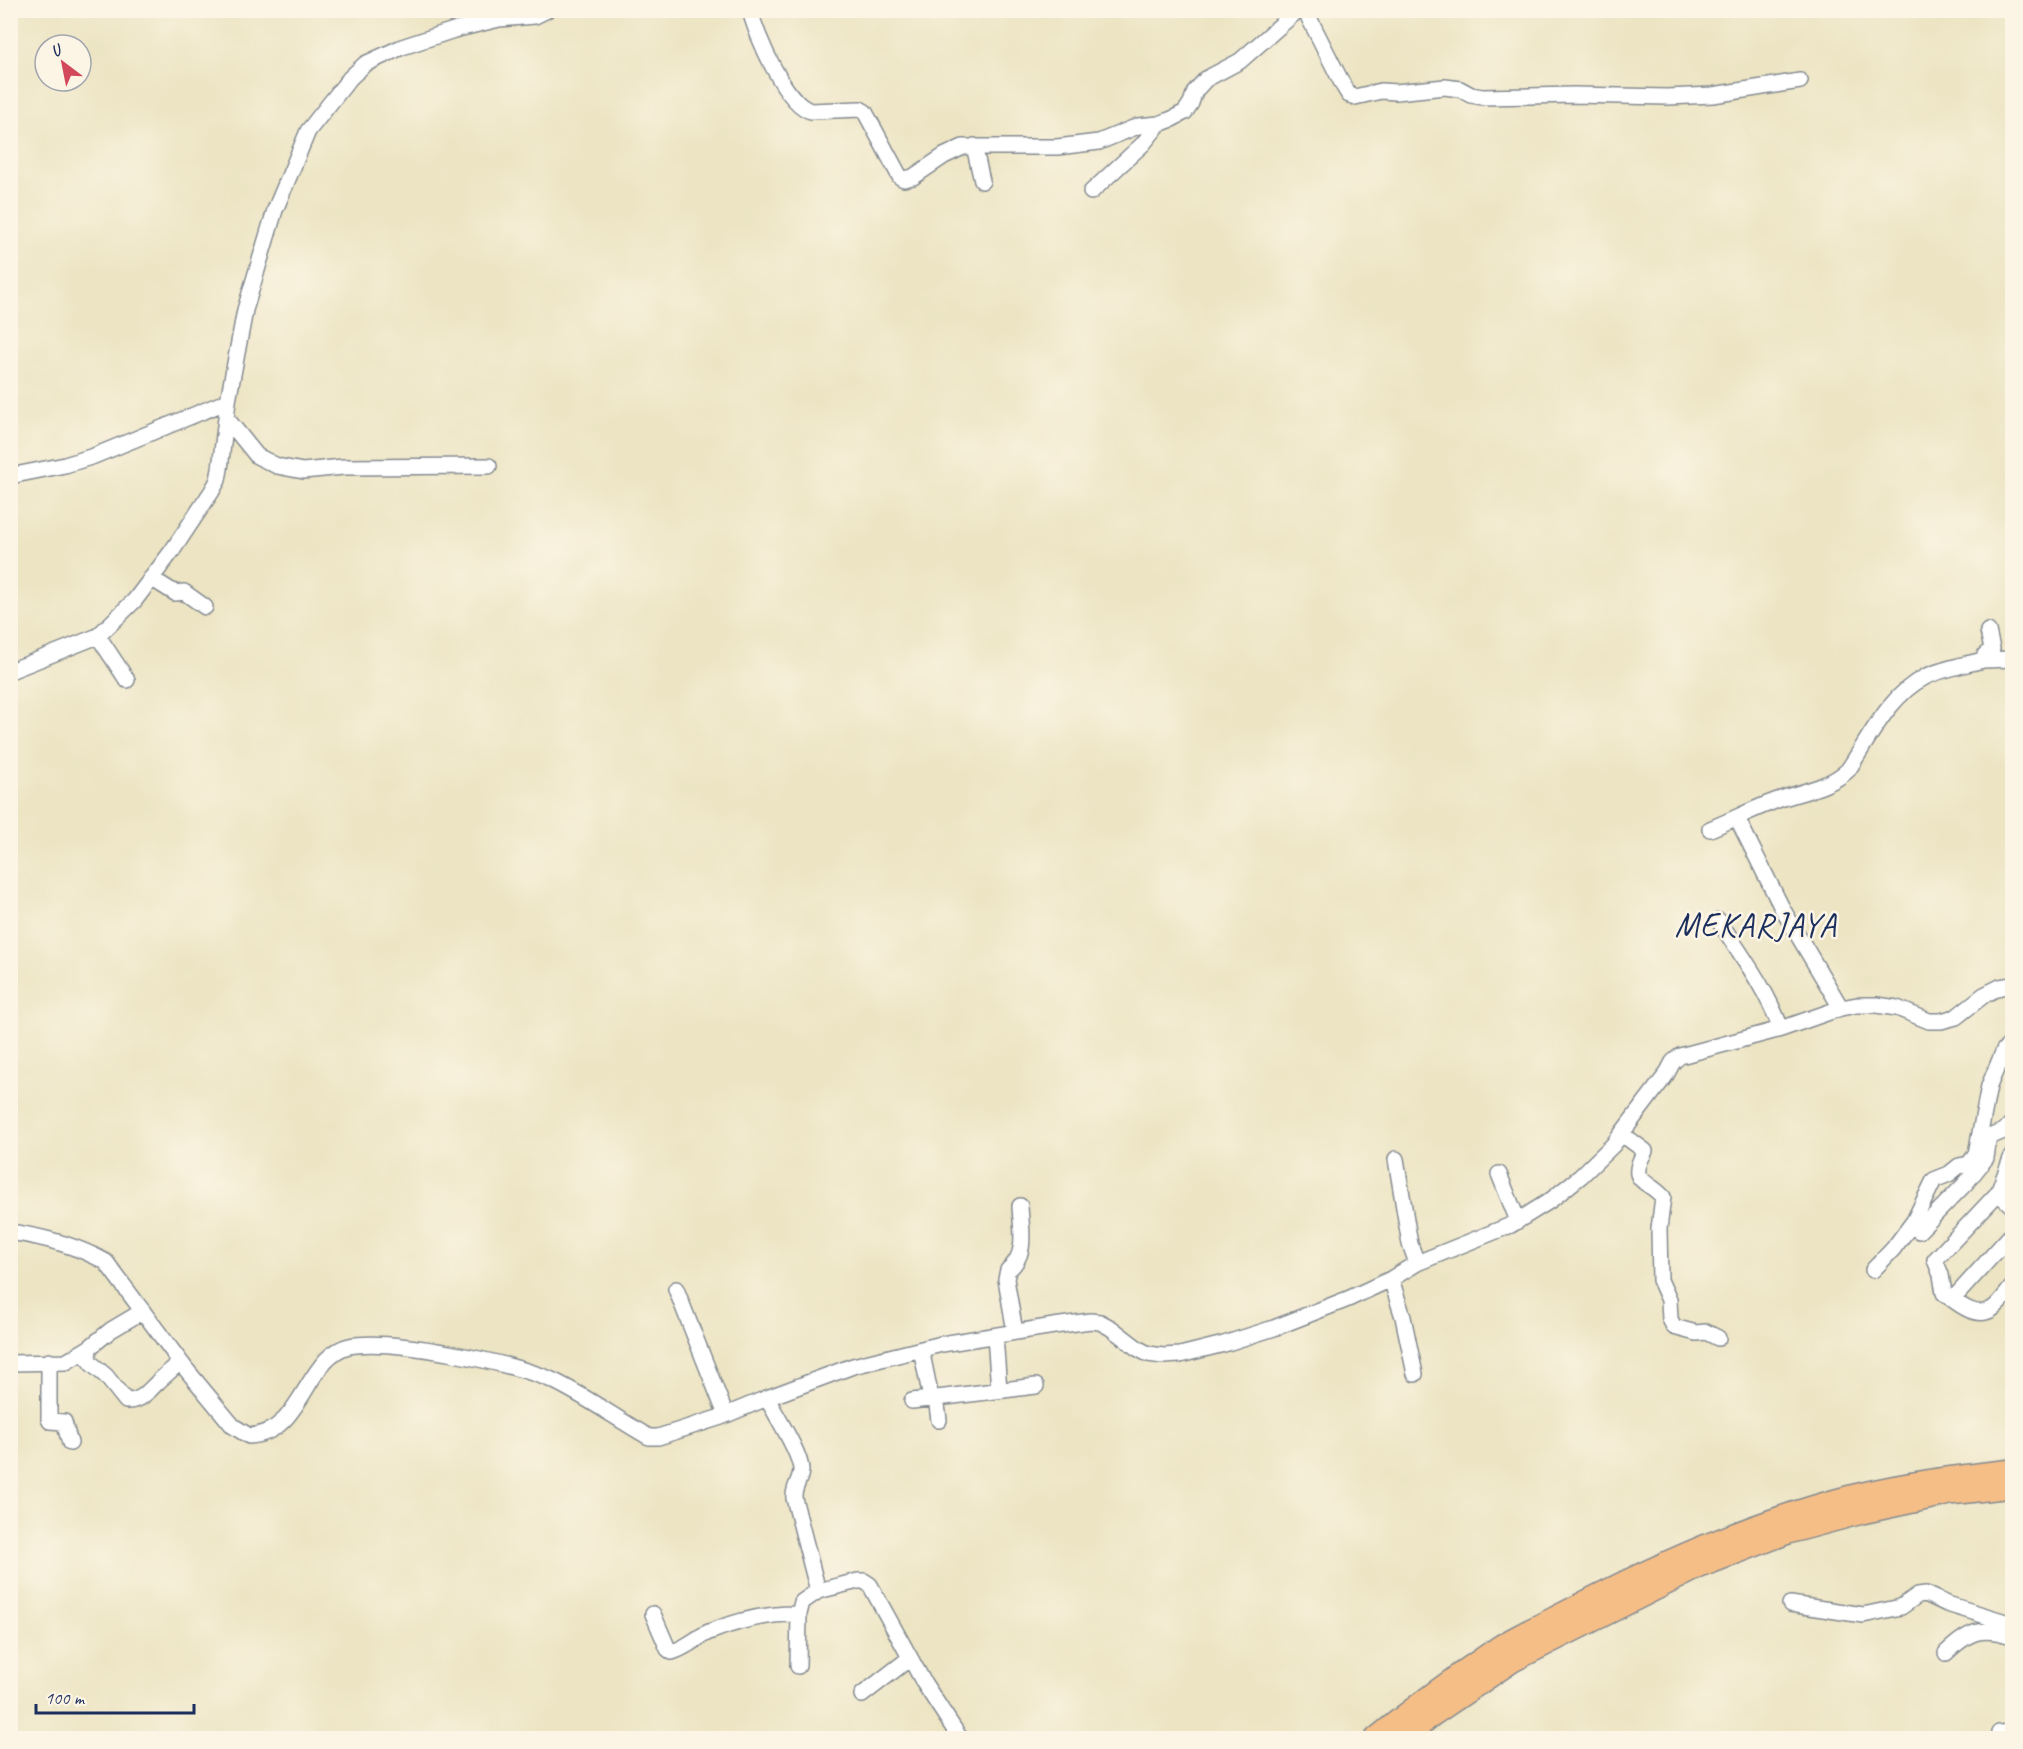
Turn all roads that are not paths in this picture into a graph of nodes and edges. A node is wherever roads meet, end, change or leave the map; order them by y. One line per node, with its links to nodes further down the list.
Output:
1 (547, 10): 10 (street)
2 (750, 10): 7 (street)
3 (1298, 10): 6 (street)
4 (1305, 10): 5 (street)
5 (1800, 81)
6 (1159, 124): 7 (street); 9 (street)
7 (974, 146): 8 (street)
8 (982, 181)
9 (1091, 192)
10 (228, 401): 11 (street); 13 (street)
11 (227, 419): 12 (street); 14 (street)
12 (489, 466)
13 (10, 476)
14 (152, 578): 15 (street); 17 (street)
15 (205, 608)
16 (1988, 631): 19 (street)
17 (98, 636): 20 (street); 21 (street)
18 (2013, 659): 19 (street)
19 (1983, 660): 22 (street)
20 (10, 671)
21 (127, 680)
22 (1737, 818): 23 (street); 26 (street)
23 (1710, 829)
24 (1719, 921): 27 (street)
25 (2013, 985): 26 (street)
26 (1841, 1008): 27 (street)
27 (1781, 1029): 30 (street)
28 (2013, 1043): 42 (street)
29 (2013, 1124): 38 (street)
30 (1622, 1134): 37 (street); 50 (street)
31 (2013, 1156): 34 (street)
32 (1396, 1159): 41 (street)
33 (1499, 1174): 37 (street)
34 (1998, 1193): 36 (street); 46 (street)
35 (1020, 1206): 48 (street)
36 (2013, 1206)
37 (1518, 1221): 41 (street)
38 (1919, 1231)
39 (10, 1232): 47 (street)
40 (2013, 1234): 46 (street)
41 (1417, 1263): 43 (street)
42 (1873, 1270)
43 (1391, 1279): 48 (street); 56 (street)
44 (2013, 1287): 46 (street)
45 (676, 1289): 62 (street)
46 (1953, 1299)
47 (143, 1311): 51 (street); 54 (street)
48 (1015, 1332): 49 (street)
49 (995, 1336): 52 (street); 58 (street)
50 (1718, 1338)
51 (89, 1348): 53 (street); 54 (street)
52 (921, 1349): 59 (street); 60 (street)
53 (49, 1361): 55 (street); 64 (street)
54 (180, 1362): 62 (street)
55 (10, 1363)
56 (1415, 1374)
57 (1036, 1386): 58 (street)
58 (999, 1390): 60 (street)
59 (767, 1398): 62 (street); 67 (street)
60 (934, 1398): 61 (street); 63 (street)
61 (912, 1401)
62 (726, 1415)
63 (939, 1420)
64 (70, 1443)
65 (2013, 1470): 79 (highway)
66 (2013, 1487): 80 (highway)
67 (818, 1591): 70 (street); 74 (street)
68 (1790, 1604): 71 (street)
69 (653, 1614): 70 (street)
70 (799, 1614): 75 (street)
71 (2013, 1624)
72 (2013, 1636): 73 (street)
73 (1946, 1653)
74 (910, 1658): 76 (street); 78 (street)
75 (798, 1666)
76 (862, 1695)
77 (2013, 1732): 81 (street)
78 (960, 1738)
79 (1376, 1738)
80 (1405, 1738)
81 (2001, 1738)

